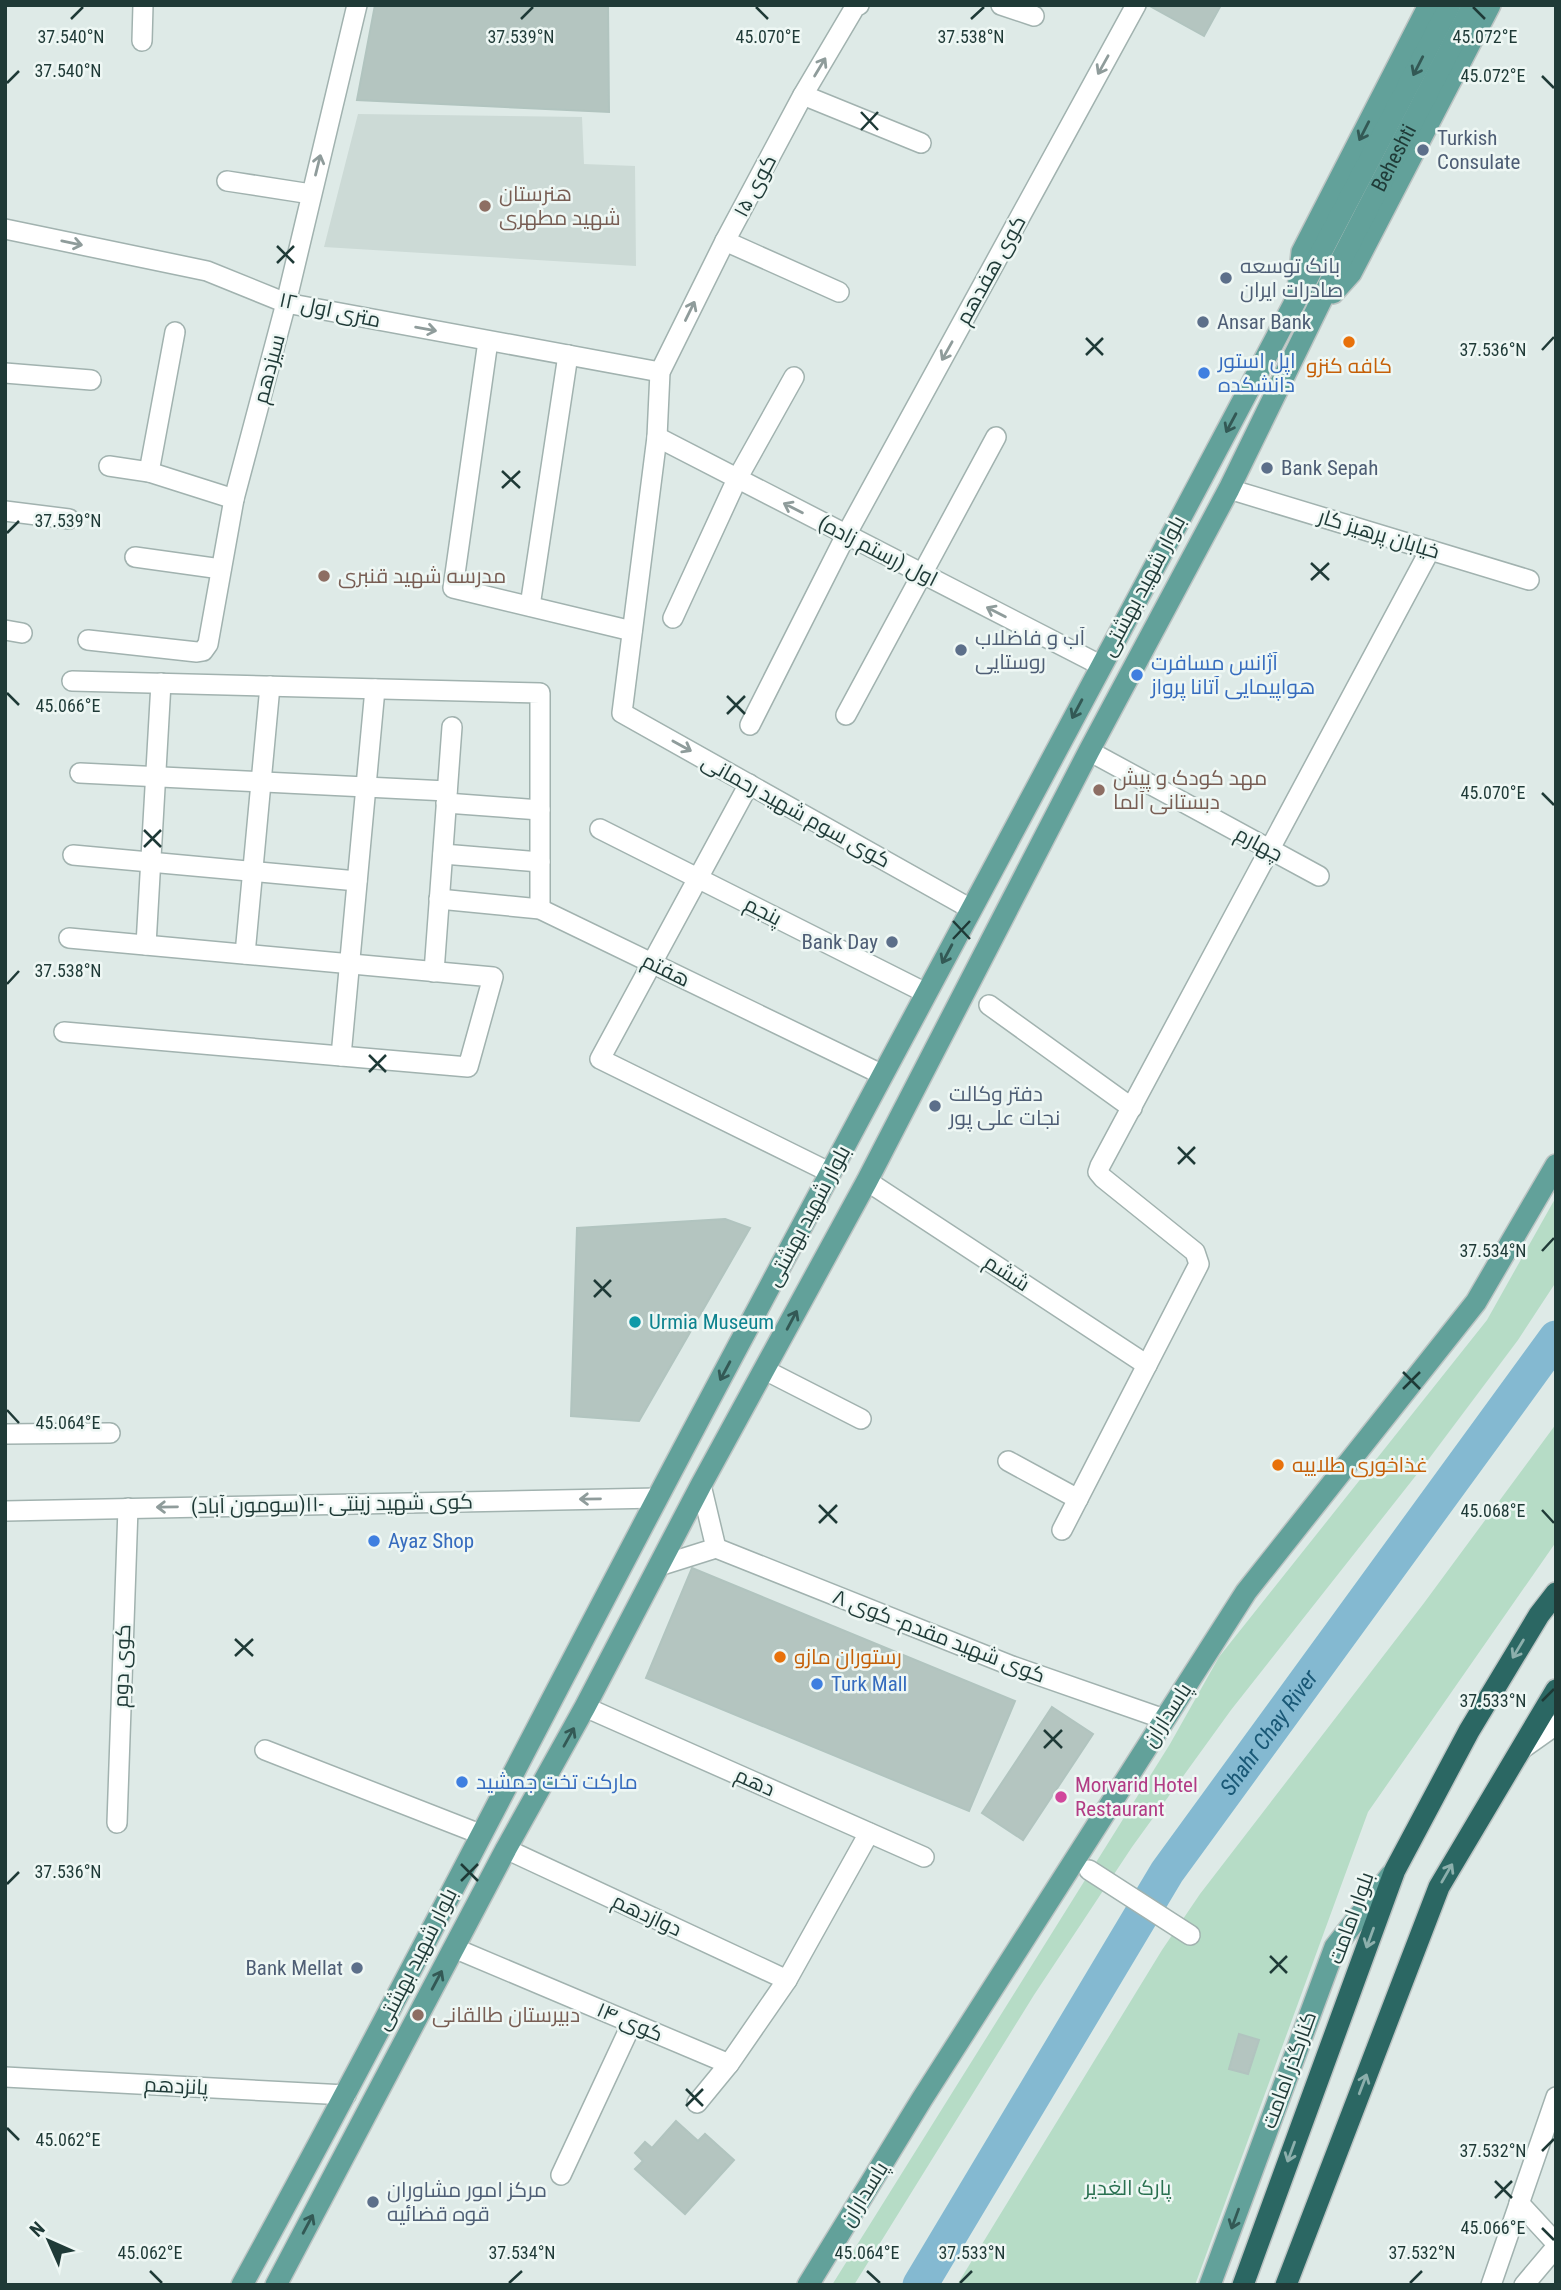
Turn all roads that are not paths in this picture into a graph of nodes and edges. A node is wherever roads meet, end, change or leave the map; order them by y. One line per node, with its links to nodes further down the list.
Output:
1 (143, 5): 11 (street)
2 (358, 5): 15 (street, سیزدهم, one-way to 2)
3 (859, 5): 12 (street, کوی ۱۵, one-way to 3)
4 (1001, 5): 10 (street)
5 (1136, 5): 38 (street, کوی هفدهم, one-way to 38)
6 (1429, 5): 19 (main road, one-way to 19)
7 (1450, 5): 19 (main road, Beheshti, one-way to 19)
8 (1473, 5): 21 (main road, Beheshti)
9 (1490, 5): 21 (main road)
10 (1034, 16)
11 (142, 41)
12 (803, 95): 13 (street); 17 (street, کوی ۱۵)
13 (920, 143)
14 (227, 181): 15 (street)
15 (311, 194): 20 (street, سیزدهم)
16 (5, 229): 20 (street, ۱۲ متری اول, one-way to 20)
17 (725, 241): 18 (street); 25 (street, کوی ۱۵, one-way to 17)
18 (839, 292)
19 (1298, 298): 48 (main road, بلوار شهید بهشتی, one-way to 48)
20 (286, 303): 23 (street, ۱۲ متری اول, one-way to 23); 35 (street, سیزدهم)
21 (1315, 313): 34 (main road, بلوار شهید بهشتی)
22 (175, 332): 32 (street)
23 (488, 341): 24 (street, ۱۲ متری اول); 44 (street)
24 (568, 355): 25 (street, ۱۲ متری اول); 44 (street)
25 (660, 372): 29 (street)
26 (5, 373): 28 (street)
27 (794, 377): 33 (street)
28 (91, 380)
29 (657, 437): 33 (street, اول (رستم زاده)); 46 (street)
30 (996, 437): 42 (street)
31 (109, 466): 32 (street)
32 (149, 472): 35 (street)
33 (737, 479): 38 (street, اول (رستم زاده), one-way to 33); 45 (street)
34 (1229, 489): 39 (street, خیابان پرهیز کار); 56 (main road, بلوار شهید بهشتی)
35 (234, 499): 41 (street, سیزدهم)
36 (5, 511): 37 (street)
37 (69, 519)
38 (846, 535): 42 (street, اول (رستم زاده)); 54 (street, کوی هفدهم)
39 (1430, 550): 43 (street, خیابان پرهیز کار); 65 (street)
40 (135, 557): 41 (street)
41 (221, 569): 47 (street, سیزدهم)
42 (921, 573): 48 (street, اول (رستم زاده), one-way to 42); 53 (street)
43 (1529, 580)
44 (530, 607): 46 (street)
45 (673, 618)
46 (632, 631): 60 (street, کوی سوم شهید رحمانی, one-way to 60)
47 (88, 640)
48 (1100, 665): 76 (main road, بلوار شهید بهشتی, one-way to 76)
49 (72, 681): 50 (street)
50 (161, 683): 51 (street); 58 (street)
51 (270, 686): 52 (street); 59 (street)
52 (375, 689): 61 (street); 63 (street)
53 (846, 715)
54 (750, 725)
55 (452, 727): 62 (street)
56 (1089, 751): 65 (street, چهارم); 91 (main road, بلوار شهید بهشتی)
57 (80, 773): 58 (street)
58 (155, 777): 59 (street); 68 (street)
59 (261, 782): 61 (street); 70 (street)
60 (749, 784): 72 (street); 76 (street, کوی سوم شهید رحمانی)
61 (366, 787): 62 (street); 73 (street)
62 (447, 797): 63 (street); 66 (street)
63 (540, 810): 69 (street)
64 (600, 829): 72 (street, پنجم)
65 (1270, 851): 71 (street, چهارم); 88 (street)
66 (443, 854): 69 (street); 74 (street)
67 (73, 855): 68 (street)
68 (151, 862): 70 (street); 78 (street)
69 (540, 862): 75 (street)
70 (253, 871): 73 (street); 79 (street)
71 (1319, 876)
72 (698, 878): 80 (street); 83 (street, پنجم)
73 (357, 881): 81 (street)
74 (439, 899): 75 (street, هفتم); 82 (street)
75 (540, 909): 80 (street, هفتم)
76 (971, 909): 83 (main road, بلوار شهید بهشتی, one-way to 83)
77 (69, 938): 78 (street)
78 (146, 945): 79 (street)
79 (245, 954): 81 (street)
80 (651, 963): 87 (street, هفتم); 90 (street)
81 (349, 964): 82 (street); 86 (street)
82 (434, 972): 86 (street)
83 (926, 993): 87 (main road, بلوار شهید بهشتی)
84 (989, 1005): 88 (street)
85 (64, 1032): 86 (street)
86 (341, 1056)
87 (883, 1075): 90 (main road, بلوار شهید بهشتی)
88 (1132, 1108): 92 (street)
89 (1556, 1165): 109 (main road, پاسداران)
90 (831, 1173): 99 (main road, بلوار شهید بهشتی, one-way to 99)
91 (867, 1181): 92 (street, ششم); 93 (main road, بلوار شهید بهشتی, one-way to 91)
92 (1147, 1365): 100 (street)
93 (765, 1370): 94 (street); 98 (main road, بلوار شهید بهشتی)
94 (861, 1419)
95 (110, 1433): 96 (street)
96 (5, 1434)
97 (1008, 1461): 100 (street)
98 (701, 1485): 104 (street); 105 (main road, بلوار شهید بهشتی)
99 (659, 1498): 101 (street, کوی شهید زینتی -۱۱(سومون آباد), one-way to 101); 114 (main road, بلوار شهید بهشتی)
100 (1078, 1499): 103 (street)
101 (128, 1508): 102 (street, کوی شهید زینتی -۱۱(سومون آباد)); 113 (street, کوی دوم)
102 (5, 1511)
103 (1062, 1531)
104 (716, 1548): 105 (street); 109 (street, کوی شهید مقدم- کوی ۸)
105 (659, 1566): 108 (main road, بلوار شهید بهشتی)
106 (1556, 1592): 119 (highway, بلوار امامت, one-way to 119)
107 (1556, 1690): 112 (highway)
108 (585, 1707): 115 (street, دهم); 116 (main road, بلوار شهید بهشتی, one-way to 108)
109 (1164, 1719): 136 (main road, پاسداران)
110 (1556, 1725): 112 (street)
111 (265, 1750): 114 (street)
112 (1516, 1754): 139 (highway, one-way to 112)
113 (117, 1823)
114 (480, 1833): 124 (main road, بلوار شهید بهشتی)
115 (869, 1833): 117 (street, دهم); 122 (street)
116 (506, 1849): 121 (main road, بلوار شهید بهشتی); 122 (street, دوازدهم)
117 (924, 1857)
118 (1089, 1870): 120 (street)
119 (1395, 1870): 137 (main road, کنارگذر امامت, one-way to 137); 138 (highway, بلوار امامت, one-way to 138)
120 (1190, 1935)
121 (454, 1948): 123 (street, کوی ۱۴); 125 (main road, بلوار شهید بهشتی, one-way to 121)
122 (787, 1980): 126 (street)
123 (632, 2023): 126 (street, کوی ۱۴); 131 (street)
124 (370, 2050): 125 (main road); 128 (main road, بلوار شهید بهشتی)
125 (396, 2059): 135 (main road, بلوار شهید بهشتی, one-way to 125)
126 (729, 2064): 130 (street)
127 (5, 2077): 128 (street, پانزدهم)
128 (346, 2095): 134 (main road, بلوار شهید بهشتی)
129 (1556, 2097): 132 (street)
130 (696, 2103)
131 (561, 2175)
132 (1519, 2203): 133 (street); 140 (street)
133 (1556, 2245): 141 (street)
134 (242, 2285)
135 (276, 2285)
136 (808, 2285)
137 (1210, 2285)
138 (1243, 2285)
139 (1286, 2285)
140 (1491, 2285)
141 (1524, 2285)

